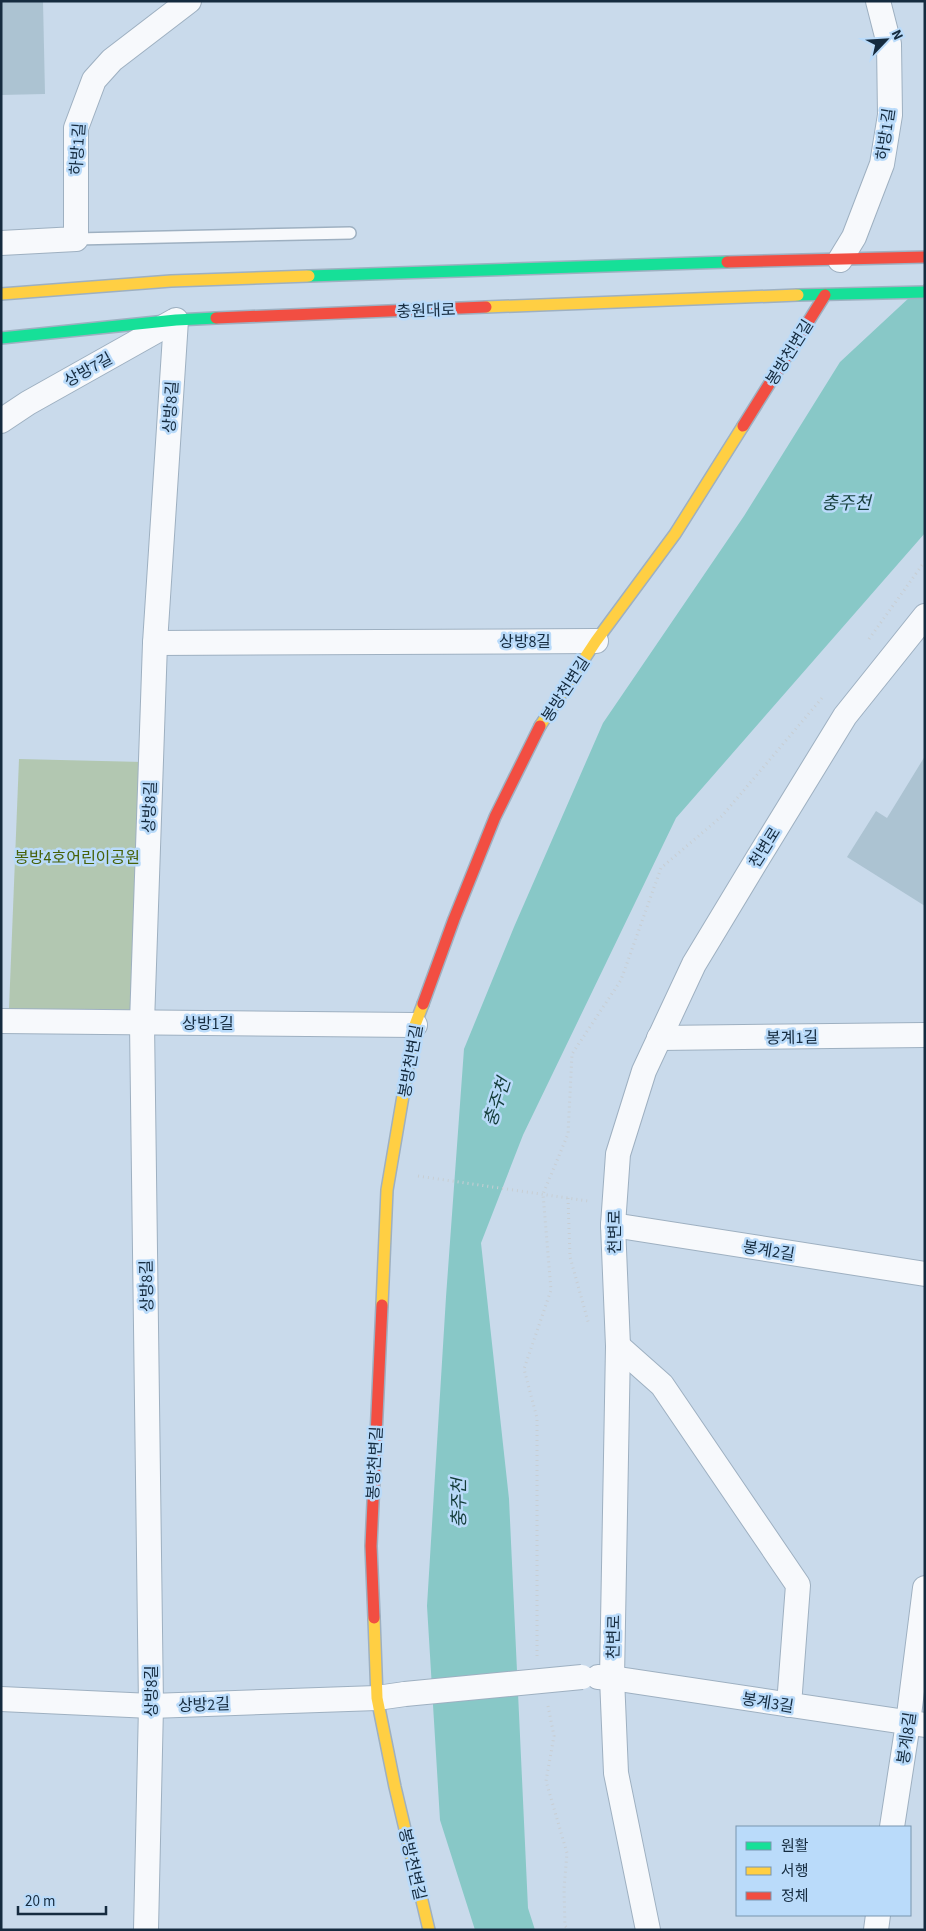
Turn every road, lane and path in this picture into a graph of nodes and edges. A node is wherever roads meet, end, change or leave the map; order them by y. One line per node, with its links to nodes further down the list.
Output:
1 (189, 1): 4 (street, 하방1길)
2 (878, 1): 7 (street, 하방1길)
3 (350, 233): 4 (lane)
4 (76, 238): 5 (street)
5 (1, 243)
6 (925, 258): 7 (street)
7 (845, 260): 9 (street)
8 (925, 292): 10 (street, 충원대로)
9 (1, 294)
10 (824, 295): 11 (street, 충원대로); 15 (street, 봉방천변길)
11 (176, 320): 12 (street, 충원대로); 13 (street, 상방7길); 16 (street, 상방8길)
12 (2, 338)
13 (1, 420)
14 (925, 616): 21 (street, 천변로)
15 (596, 641): 16 (street, 상방8길); 19 (street, 봉방천변길)
16 (155, 643): 18 (street, 상방8길)
17 (1, 1021): 18 (street, 상방1길)
18 (142, 1023): 19 (street, 상방1길); 33 (street, 상방8길)
19 (415, 1025): 30 (street, 봉방천변길)
20 (925, 1035): 21 (street, 봉계1길)
21 (659, 1038): 24 (street, 천변로)
22 (442, 1180): 23 (path)
23 (568, 1198): 24 (path); 26 (path)
24 (613, 1215): 25 (street, 봉계2길); 26 (street, 천변로)
25 (925, 1274)
26 (618, 1346): 29 (street, 천변로); 32 (street)
27 (925, 1588): 34 (street, 봉계8길)
28 (582, 1677): 29 (street, 봉계3길); 30 (street, 상방2길, bridge)
29 (612, 1678): 32 (street, 봉계3길); 39 (street, 천변로)
30 (377, 1698): 33 (street, 상방2길); 38 (street, 봉방천변길)
31 (1, 1699): 33 (street, 상방2길)
32 (789, 1705): 34 (street, 봉계3길)
33 (151, 1706): 37 (street, 상방8길)
34 (917, 1724): 35 (street, 봉계8길)
35 (892, 1826)
36 (878, 1916): 40 (street)
37 (146, 1930)
38 (429, 1930)
39 (648, 1930)
40 (876, 1930)

